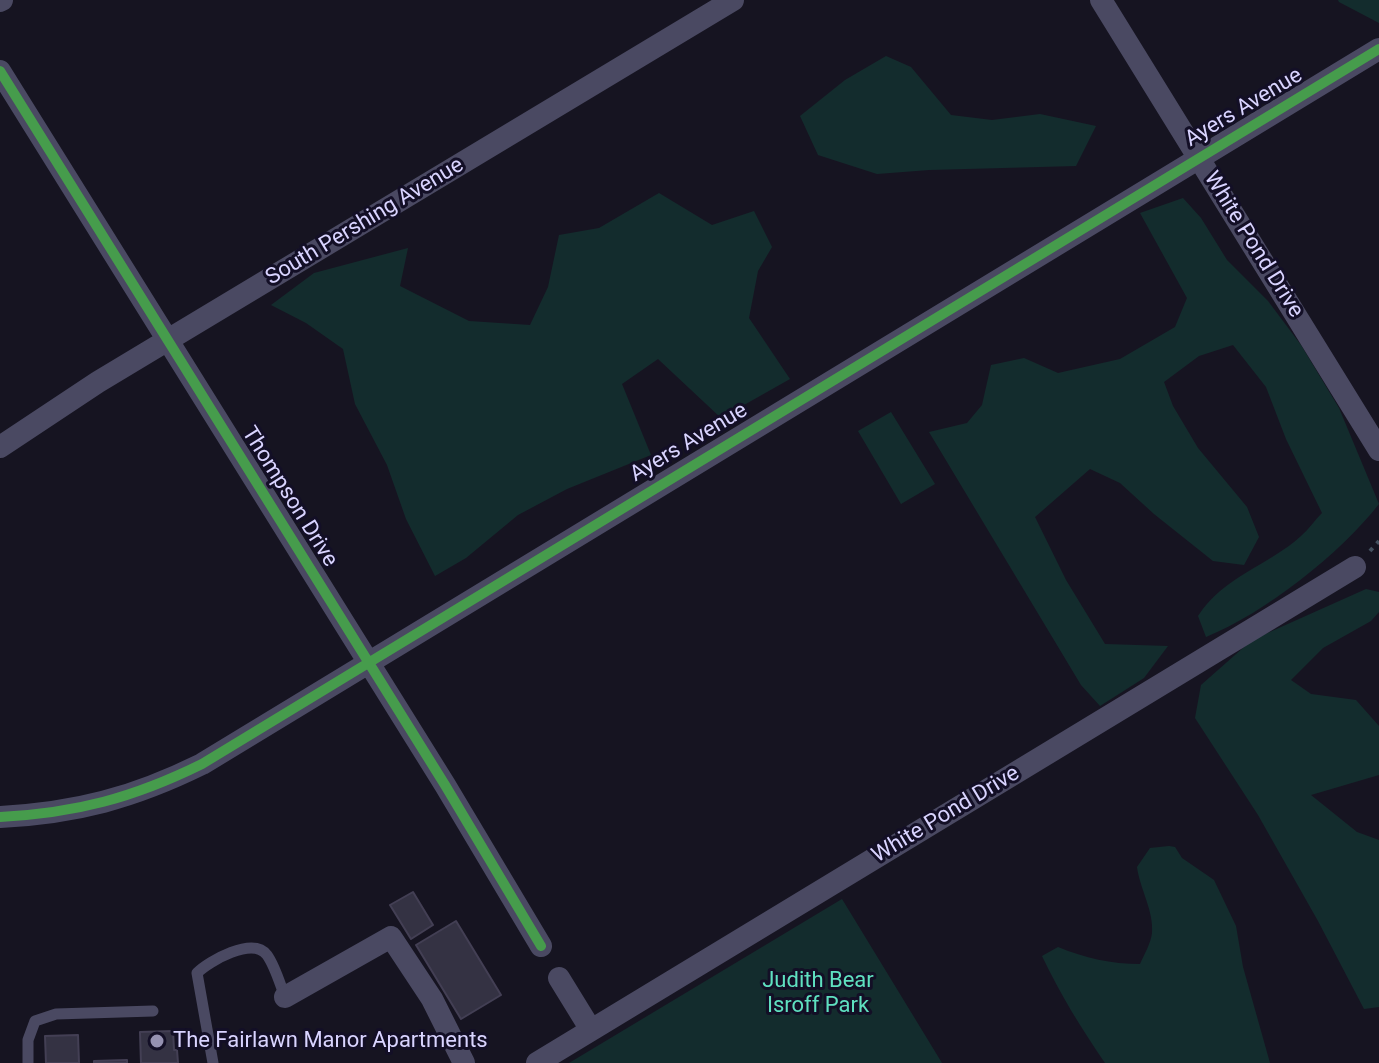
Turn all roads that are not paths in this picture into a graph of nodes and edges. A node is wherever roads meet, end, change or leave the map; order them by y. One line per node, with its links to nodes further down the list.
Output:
1 (733, 0): 6 (street, South Pershing Avenue)
2 (1101, 0): 5 (street, White Pond Drive)
3 (1379, 49): 5 (street, Ayers Avenue)
4 (0, 71): 6 (street, Thompson Drive)
5 (1199, 159): 8 (street, White Pond Drive); 10 (street, Ayers Avenue)
6 (167, 342): 7 (street, South Pershing Avenue); 10 (street, Thompson Drive)
7 (0, 447)
8 (1379, 450)
9 (1355, 567): 16 (street, White Pond Drive)
10 (369, 661): 11 (street, Ayers Avenue); 12 (street, Thompson Drive)
11 (0, 817)
12 (541, 946)
13 (559, 978): 16 (street)
14 (285, 997): 18 (lane); 19 (street)
15 (153, 1011): 17 (lane)
16 (591, 1030): 20 (street, White Pond Drive)
17 (28, 1063)
18 (213, 1063)
19 (464, 1063)
20 (537, 1063)

